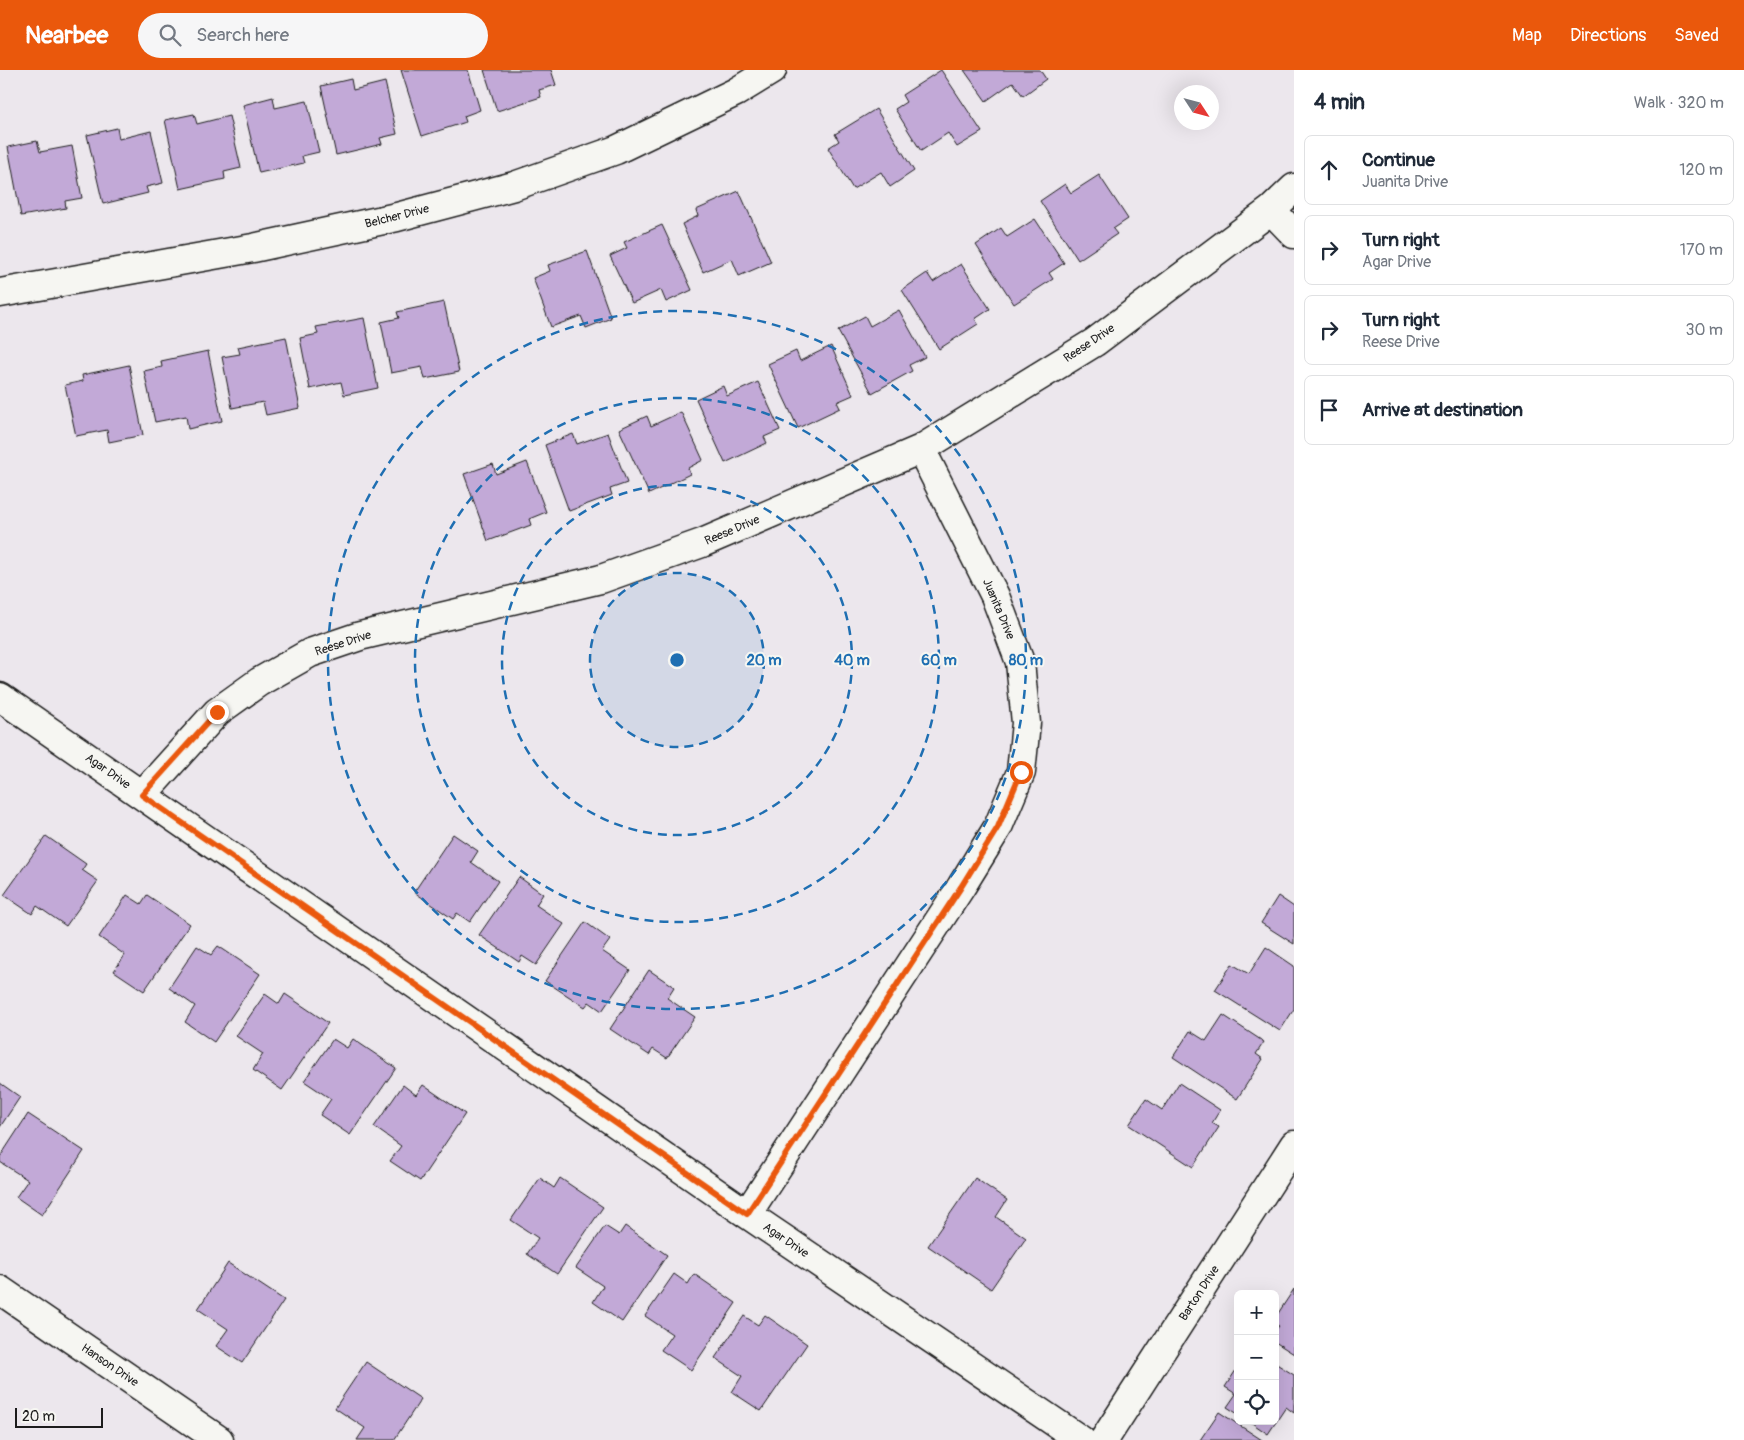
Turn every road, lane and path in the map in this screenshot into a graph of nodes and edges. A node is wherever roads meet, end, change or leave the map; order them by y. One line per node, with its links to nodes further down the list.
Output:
1 (772, 70): 5 (street, Belcher Drive)
2 (1294, 188): 3 (street, Reese Drive)
3 (1271, 210): 4 (street); 6 (street, Reese Drive)
4 (1294, 234)
5 (0, 293)
6 (921, 449): 8 (street, Reese Drive); 10 (street, Juanita Drive)
7 (0, 697): 8 (street, Agar Drive)
8 (142, 795): 10 (street, Agar Drive)
9 (1294, 1146): 14 (street, Barton Drive)
10 (747, 1214): 13 (street, Agar Drive)
11 (0, 1290): 12 (street, Hanson Drive)
12 (219, 1440)
13 (1081, 1440)
14 (1104, 1440)

